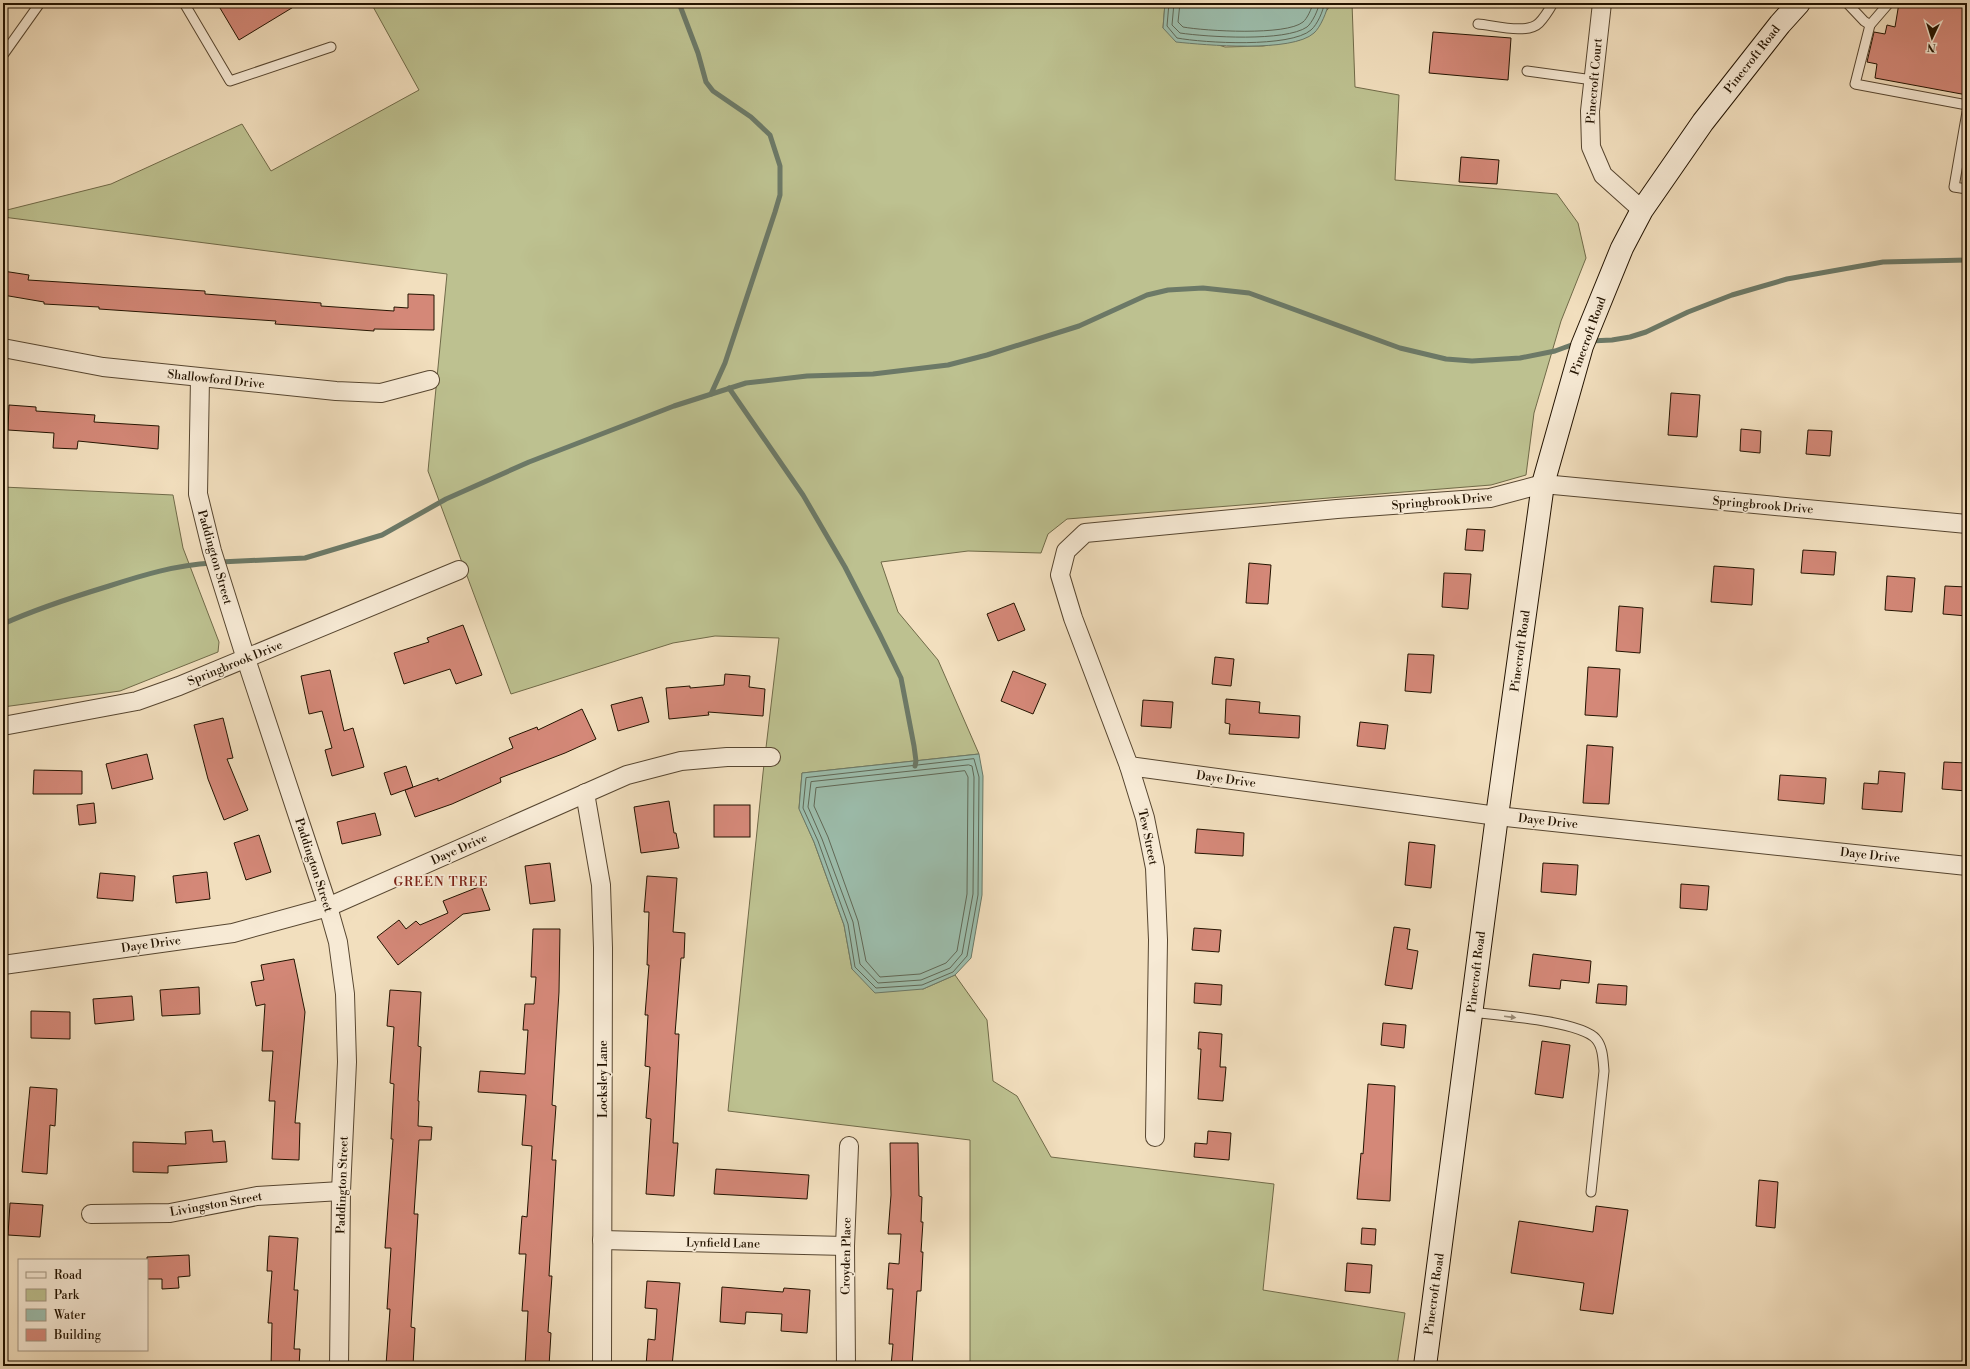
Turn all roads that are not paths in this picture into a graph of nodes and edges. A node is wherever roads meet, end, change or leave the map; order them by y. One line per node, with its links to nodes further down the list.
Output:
1 (40, 3): 11 (lane)
2 (184, 3): 10 (lane)
3 (1553, 3): 8 (lane)
4 (1602, 3): 13 (street, Pinecroft Court)
5 (1799, 3): 17 (street, Pinecroft Road)
6 (1847, 3): 9 (lane)
7 (1889, 3): 9 (lane)
8 (1478, 24)
9 (1870, 25): 14 (lane)
10 (331, 47)
11 (3, 55)
12 (1527, 71): 13 (lane)
13 (1593, 80): 17 (street, Pinecroft Court)
14 (1967, 105)
15 (1967, 112): 16 (lane)
16 (1967, 189)
17 (1642, 210): 21 (street, Pinecroft Road)
18 (3, 348): 19 (street, Shallowford Drive)
19 (200, 378): 20 (street, Shallowford Drive); 25 (street, Paddington Street)
20 (430, 380)
21 (1543, 484): 22 (street, Springbrook Drive); 23 (street, Springbrook Drive); 30 (street, Pinecroft Road)
22 (1967, 524)
23 (1066, 551): 28 (street, Tew Street)
24 (459, 570): 25 (street, Springbrook Drive)
25 (246, 659): 26 (street, Springbrook Drive); 32 (street, Paddington Street)
26 (3, 726)
27 (771, 757): 29 (street, Daye Drive)
28 (1129, 766): 30 (street, Daye Drive); 35 (street, Tew Street)
29 (585, 793): 32 (street, Daye Drive); 40 (street, Locksley Lane)
30 (1497, 816): 31 (street, Daye Drive); 34 (street, Pinecroft Road)
31 (1967, 866)
32 (328, 907): 33 (street, Daye Drive); 37 (street, Paddington Street)
33 (3, 965)
34 (1471, 1012): 38 (lane, one-way to 38); 45 (street, Pinecroft Road)
35 (1154, 1137)
36 (849, 1146): 41 (street, Croyden Place)
37 (341, 1190): 39 (street, Livingston Street); 42 (street, Paddington Street)
38 (1591, 1192)
39 (91, 1214)
40 (602, 1240): 41 (street, Lynfield Lane); 43 (street, Locksley Lane)
41 (845, 1246): 44 (street, Croyden Place)
42 (339, 1366)
43 (602, 1366)
44 (846, 1366)
45 (1424, 1366)

